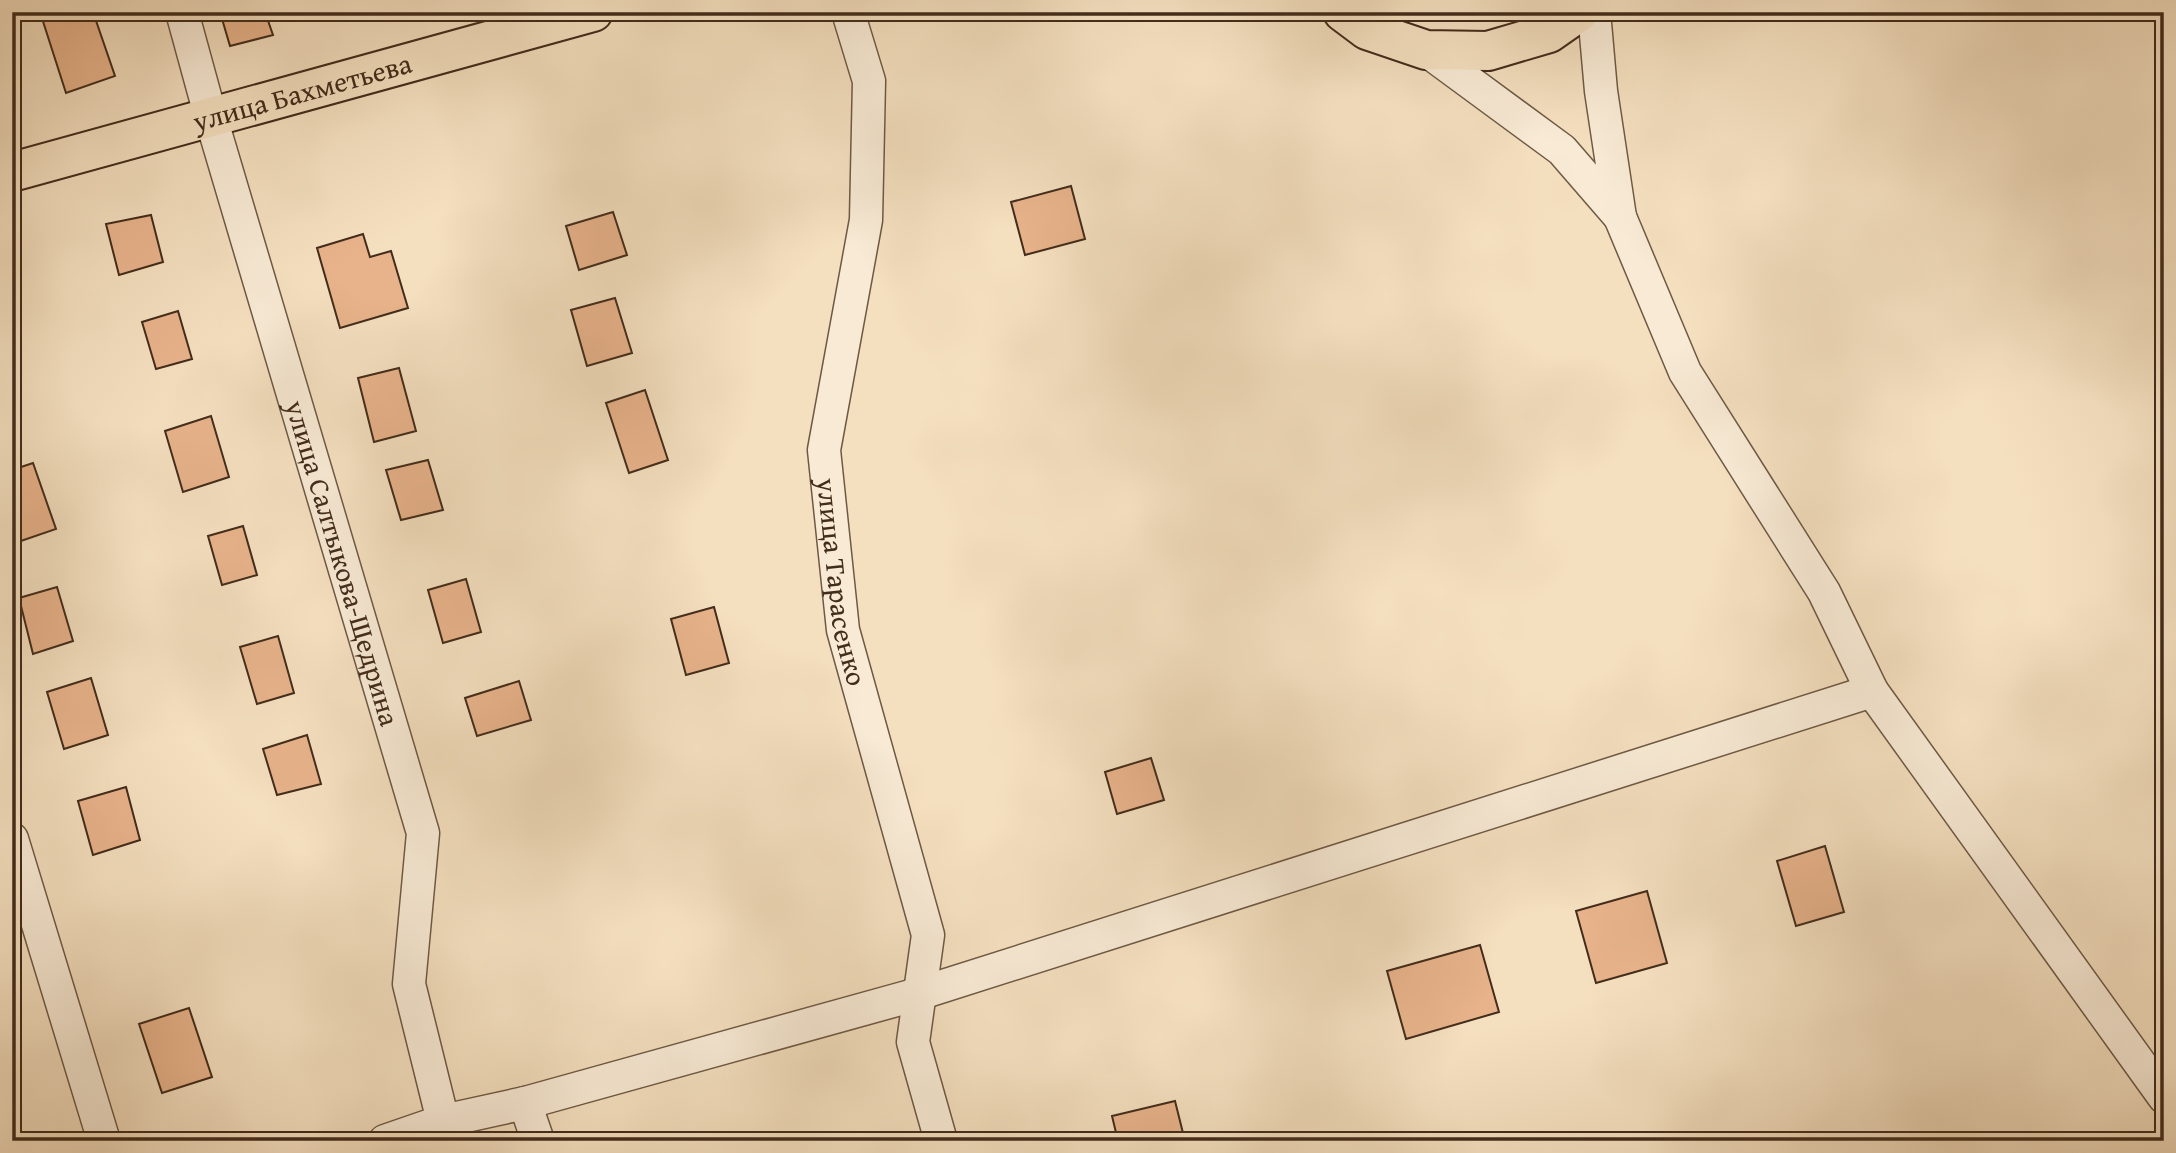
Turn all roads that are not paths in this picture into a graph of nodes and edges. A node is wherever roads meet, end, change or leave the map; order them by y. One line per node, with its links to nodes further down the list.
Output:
1 (182, 12): 9 (street, улица Салтыкова-Щедрина)
2 (593, 12): 9 (main road, улица Бахметьева)
3 (848, 12): 14 (street, улица Тарасенко)
4 (1321, 12): 7 (main road)
5 (1578, 12): 8 (main road)
6 (1594, 12): 11 (street)
7 (1355, 21): 8 (main road)
8 (1426, 50): 11 (street)
9 (211, 118): 10 (main road, улица Бахметьева); 17 (street, улица Салтыкова-Щедрина)
10 (12, 172)
11 (1620, 217): 12 (street)
12 (1872, 691): 14 (street); 15 (street)
13 (12, 839): 18 (street)
14 (918, 994): 16 (street); 21 (street, улица Тарасенко)
15 (2164, 1097)
16 (525, 1103): 17 (street); 20 (street)
17 (443, 1121): 19 (street)
18 (104, 1141)
19 (385, 1141)
20 (538, 1141)
21 (941, 1141)

